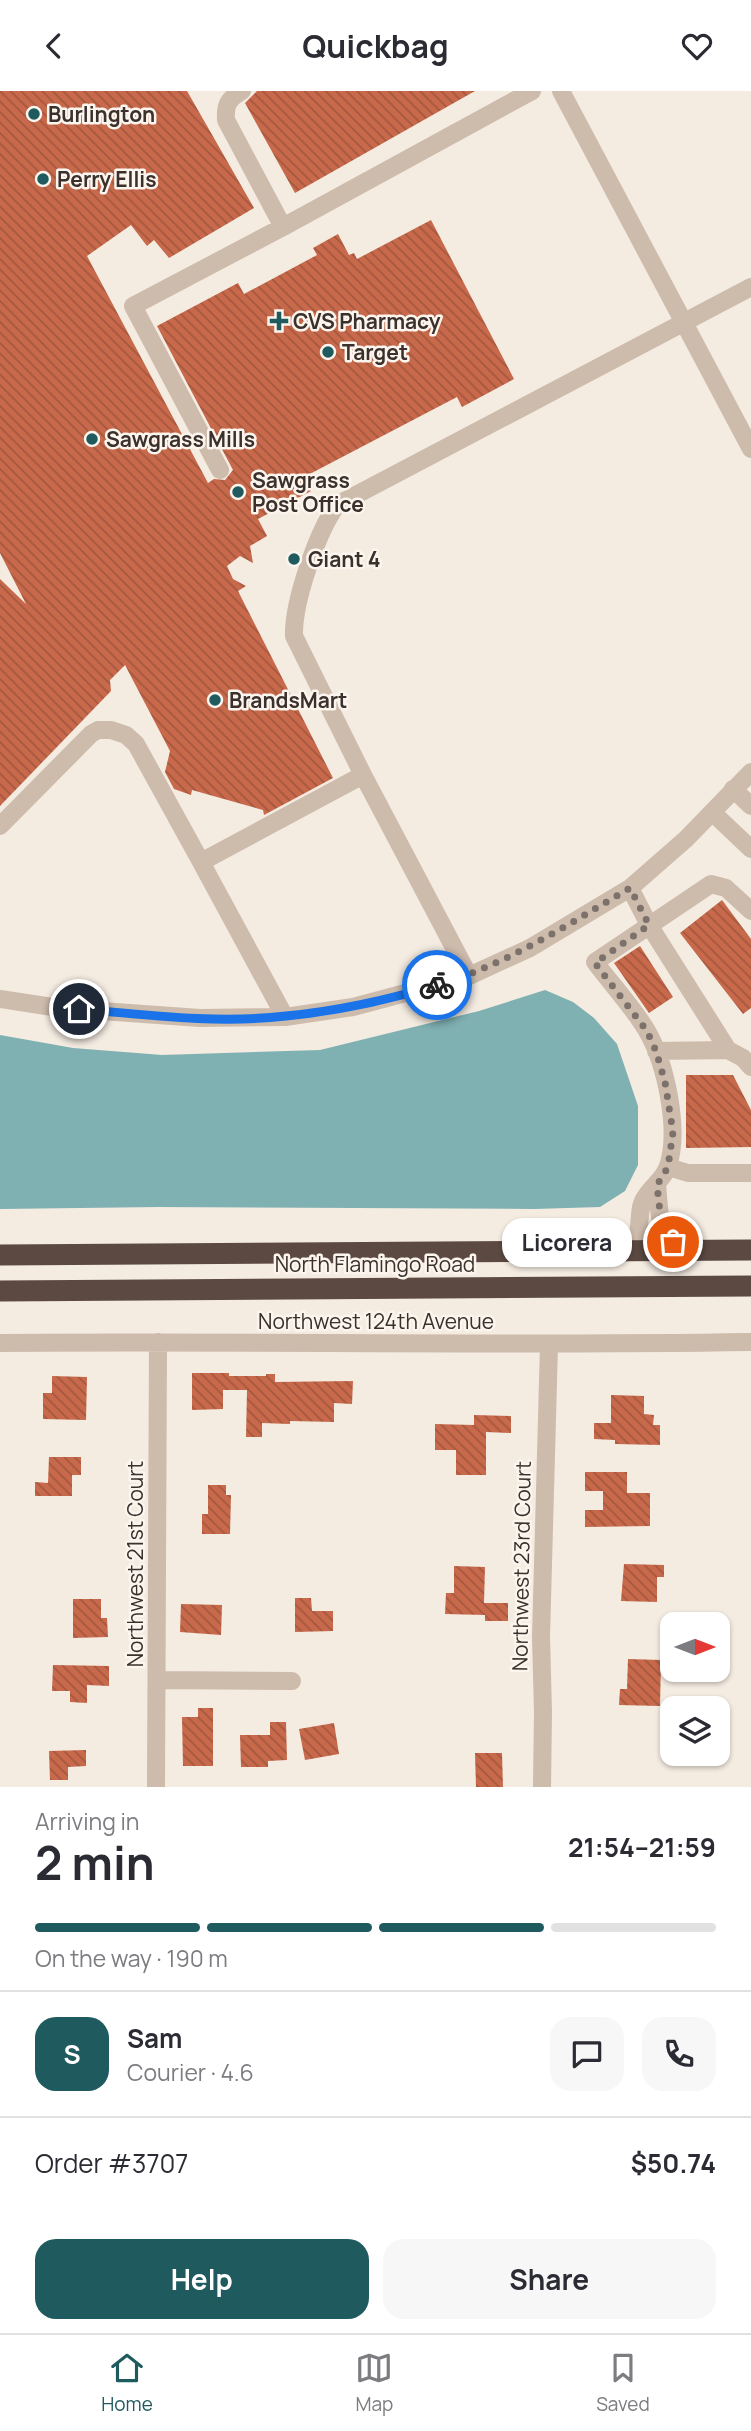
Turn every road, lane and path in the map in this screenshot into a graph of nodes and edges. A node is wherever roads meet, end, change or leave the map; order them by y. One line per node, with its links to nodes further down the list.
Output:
1 (242, 91): 4 (street)
2 (532, 91): 4 (street)
3 (561, 91): 6 (street)
4 (283, 227): 8 (street)
5 (751, 287): 6 (street)
6 (684, 323): 7 (street); 10 (street)
7 (751, 449)
8 (220, 470)
9 (751, 772): 11 (street)
10 (363, 775): 16 (street); 20 (street)
11 (733, 789): 12 (street); 13 (street)
12 (751, 806)
13 (712, 812): 15 (street); 17 (street)
14 (0, 826): 16 (street)
15 (751, 849)
16 (201, 862): 22 (street)
17 (630, 888): 19 (street); 20 (street)
18 (751, 911): 19 (street)
19 (649, 925): 23 (street); 24 (street)
20 (469, 976): 22 (street)
21 (0, 999): 22 (street)
22 (285, 1017)
23 (728, 1050): 24 (street); 25 (street)
24 (656, 1051): 26 (street)
25 (751, 1067)
26 (668, 1167): 27 (street); 28 (street)
27 (751, 1173)
28 (657, 1185): 29 (street); 31 (street)
29 (690, 1250): 30 (highway, North Flamingo Road); 31 (highway, North Flamingo Road)
30 (751, 1250)
31 (628, 1251): 32 (highway, North Flamingo Road)
32 (0, 1255)
33 (751, 1286): 34 (highway, North Flamingo Road)
34 (0, 1291)
35 (158, 1342): 37 (street, Northwest 124th Avenue); 38 (street, Northwest 124th Avenue); 39 (street, Northwest 21st Court)
36 (751, 1342): 38 (street, Northwest 124th Avenue)
37 (0, 1343)
38 (549, 1345): 42 (street, Northwest 23rd Court)
39 (158, 1680): 40 (street); 41 (street, Northwest 21st Court)
40 (292, 1681)
41 (156, 1787)
42 (542, 1787)

